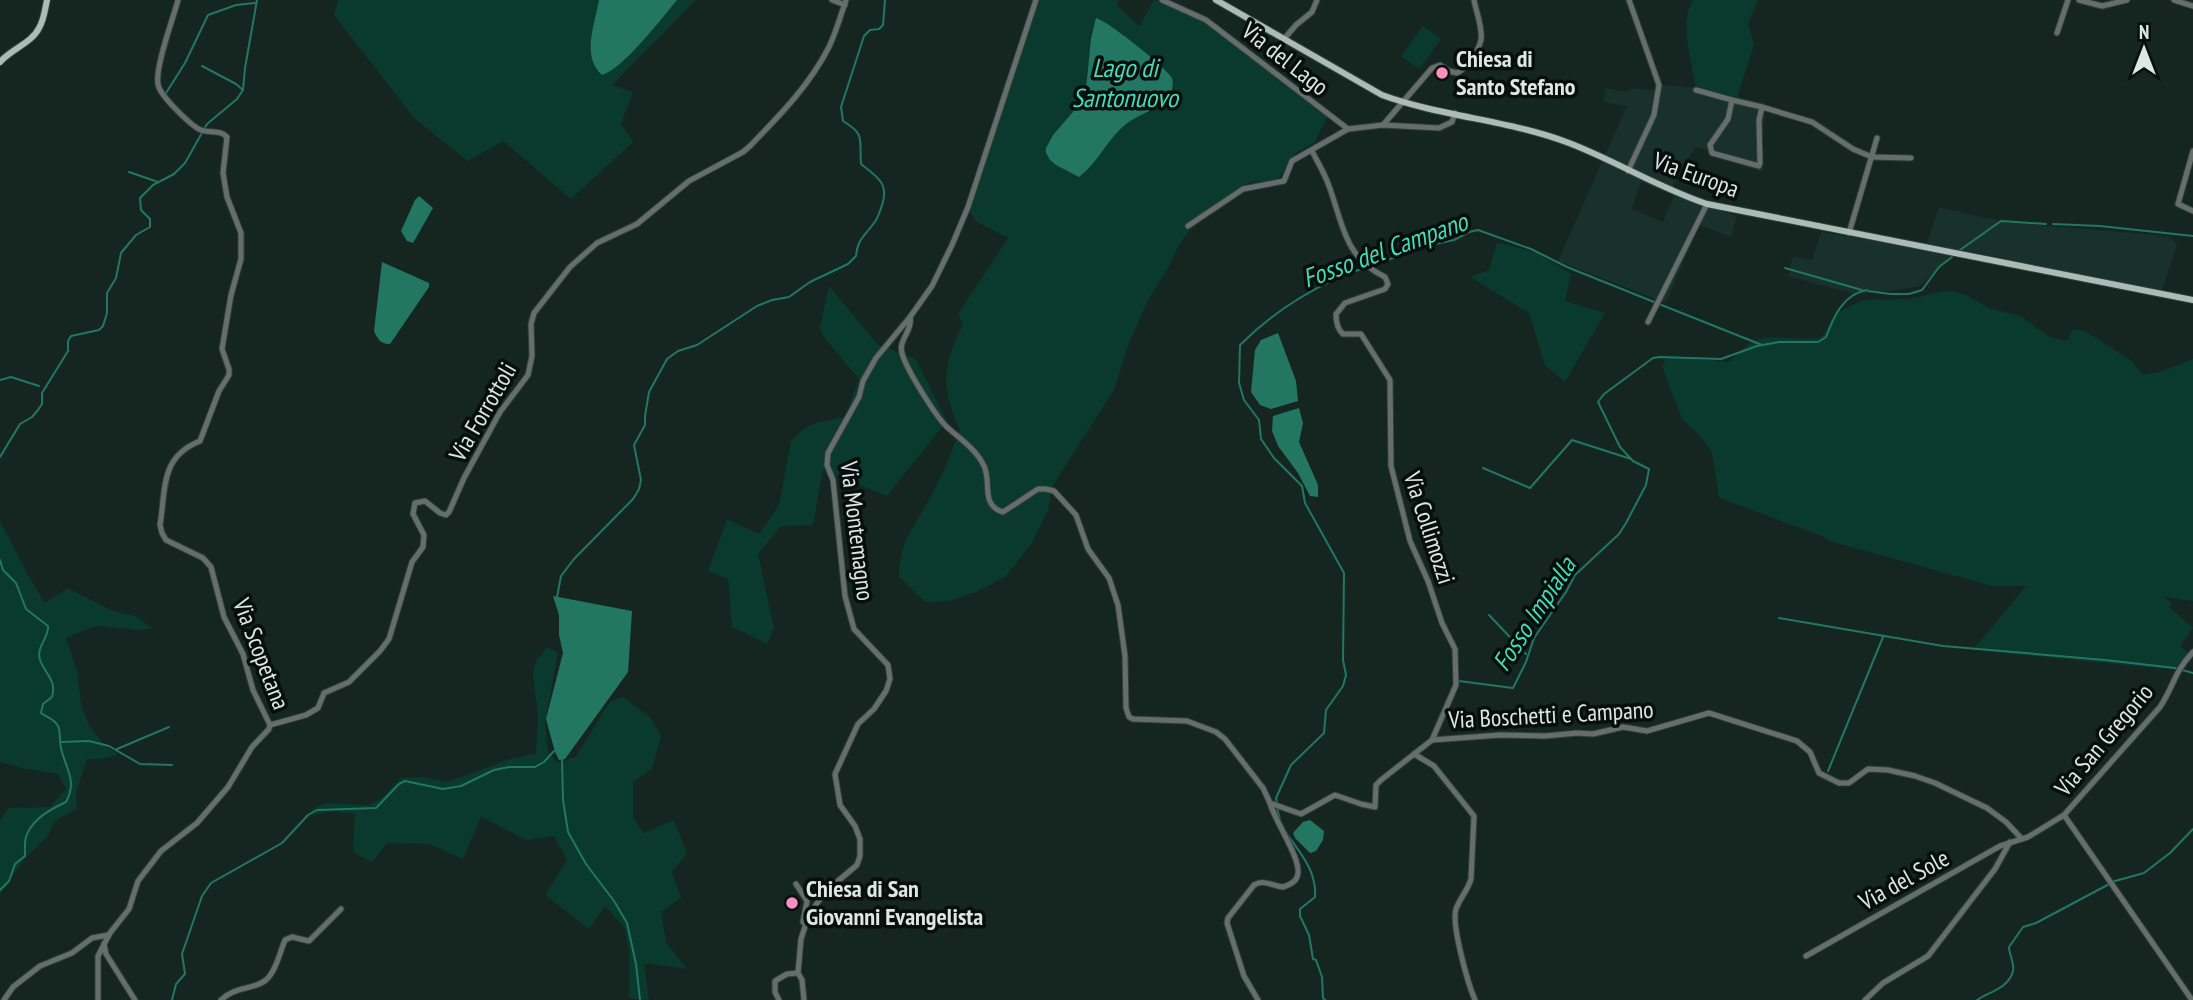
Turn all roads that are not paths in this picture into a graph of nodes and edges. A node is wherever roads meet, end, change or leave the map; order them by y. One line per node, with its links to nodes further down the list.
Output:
1 (47, 0): 18 (main road)
2 (178, 0): 40 (street, Via Scopetana)
3 (832, 0): 14 (street)
4 (1036, 0): 37 (street, Via Montemagno)
5 (1162, 0): 25 (street, Via del Lago)
6 (1216, 0): 17 (main road, Via Europa)
7 (1317, 0): 17 (street)
8 (1474, 0): 21 (street)
9 (1629, 0): 31 (street)
10 (2068, 0): 16 (street)
11 (2078, 0): 12 (street)
12 (2127, 0)
13 (2174, 0): 15 (street)
14 (845, 2): 40 (street, Via Forrottoli)
15 (2193, 6)
16 (2057, 33)
17 (1284, 40): 21 (main road, Via Europa)
18 (0, 62)
19 (1696, 90): 20 (street)
20 (1732, 100): 22 (street); 22 (street)
21 (1401, 102): 23 (main road, Via Europa); 24 (street)
22 (1762, 107): 29 (street)
23 (1455, 113): 24 (street); 31 (main road, Via Europa)
24 (1383, 125): 25 (street)
25 (1348, 129): 27 (street)
26 (1877, 138): 29 (street)
27 (1312, 151): 34 (street); 41 (street, Via Collimozzi)
28 (2193, 151): 33 (street)
29 (1872, 157): 30 (street); 35 (street)
30 (1911, 158)
31 (1628, 171): 32 (main road, Via Europa)
32 (1707, 204): 35 (main road, Via Europa); 38 (street)
33 (2193, 211)
34 (1188, 226)
35 (1849, 233): 36 (main road, Via Europa)
36 (2193, 300)
37 (910, 317): 43 (street); 50 (street, Via Montemagno)
38 (1648, 322)
39 (2193, 652): 44 (street, Via San Gregorio)
40 (270, 725): 49 (street, Via Scopetana)
41 (1432, 740): 42 (street, Via Boschetti e Campano); 45 (street, Via Boschetti e Campano)
42 (1414, 754): 43 (street, Via Boschetti e Campano); 61 (street)
43 (1270, 803): 60 (street)
44 (2064, 815): 45 (street); 63 (street)
45 (2022, 839): 46 (street, Via del Sole)
46 (2010, 842): 52 (street, Via del Sole); 62 (street)
47 (796, 884): 50 (street)
48 (341, 909): 57 (street)
49 (110, 933): 51 (street, Via Scopetana); 54 (street)
50 (801, 939): 53 (street, Via Montemagno)
51 (104, 944): 55 (street, Via Scopetana); 56 (street)
52 (1806, 956)
53 (799, 973): 58 (street); 59 (street, Via Montemagno)
54 (5, 1000)
55 (98, 1000)
56 (135, 1000)
57 (221, 1000)
58 (779, 1000)
59 (804, 1000)
60 (1258, 1000)
61 (1475, 1000)
62 (1865, 1000)
63 (2192, 1000)

